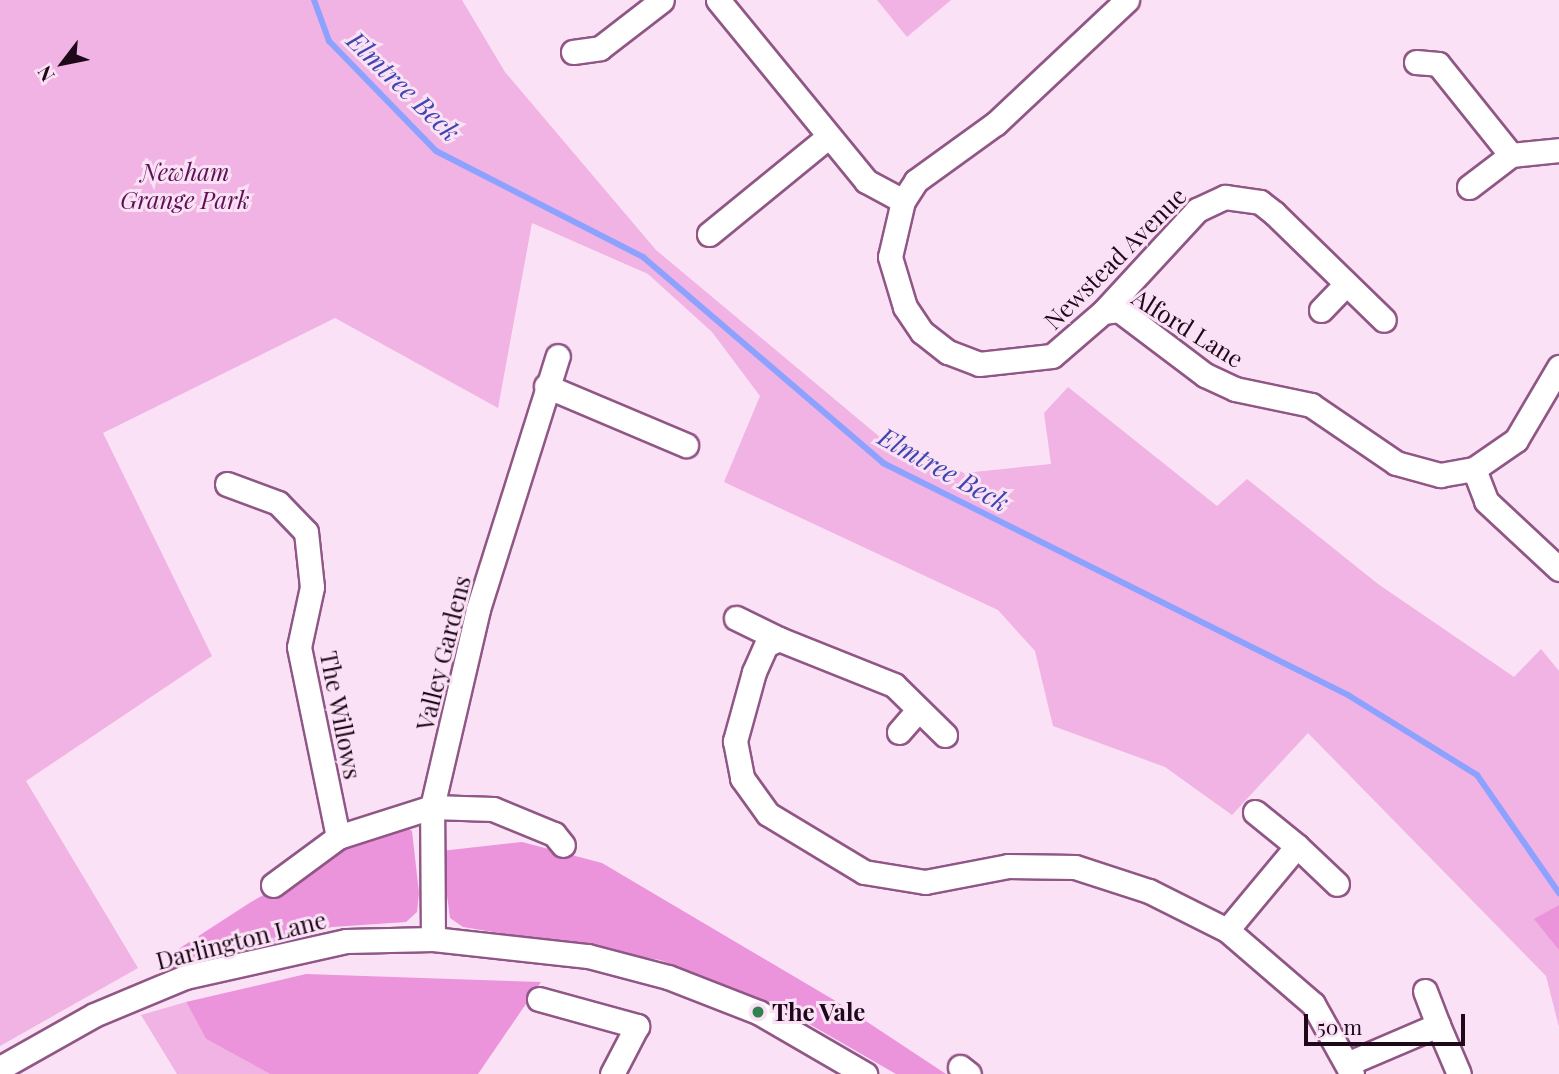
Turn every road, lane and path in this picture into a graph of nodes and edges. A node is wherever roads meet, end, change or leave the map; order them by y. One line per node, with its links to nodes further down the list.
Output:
1 (662, 0): 4 (street)
2 (718, 0): 6 (street)
3 (1127, 0): 10 (street, Newstead Avenue)
4 (573, 52)
5 (1416, 62): 8 (street)
6 (828, 137): 10 (street); 11 (street)
7 (1559, 150): 8 (street)
8 (1511, 155): 9 (street)
9 (1469, 187)
10 (903, 201): 14 (street, Newstead Avenue)
11 (709, 234)
12 (1346, 284): 13 (street); 14 (street, Newstead Avenue); 15 (street, Newstead Avenue)
13 (1321, 310)
14 (1104, 312): 20 (street, Alford Lane)
15 (1384, 320)
16 (558, 356): 18 (street, Valley Gardens)
17 (1559, 367): 20 (street, Alford Lane)
18 (546, 386): 19 (street); 28 (street, Valley Gardens)
19 (686, 445)
20 (1474, 469): 22 (street)
21 (227, 484): 30 (street, The Willows)
22 (1557, 563)
23 (736, 618): 24 (street)
24 (779, 639): 25 (street); 35 (street)
25 (919, 709): 26 (street); 27 (street)
26 (899, 732)
27 (945, 736)
28 (432, 807): 30 (street, Darlington Lane); 31 (street, Darlington Lane); 36 (street, Valley Gardens)
29 (1255, 812): 32 (street)
30 (338, 837): 34 (street, Darlington Lane)
31 (563, 845)
32 (1297, 846): 33 (street); 35 (street)
33 (1337, 884)
34 (273, 885)
35 (1227, 930): 41 (street)
36 (433, 939): 40 (street, Darlington Lane); 43 (street, Darlington Lane)
37 (1425, 991): 39 (street)
38 (539, 999): 42 (street)
39 (1438, 1025): 41 (street); 44 (street)
40 (0, 1068)
41 (1350, 1069)
42 (612, 1074)
43 (865, 1074)
44 (1459, 1074)

